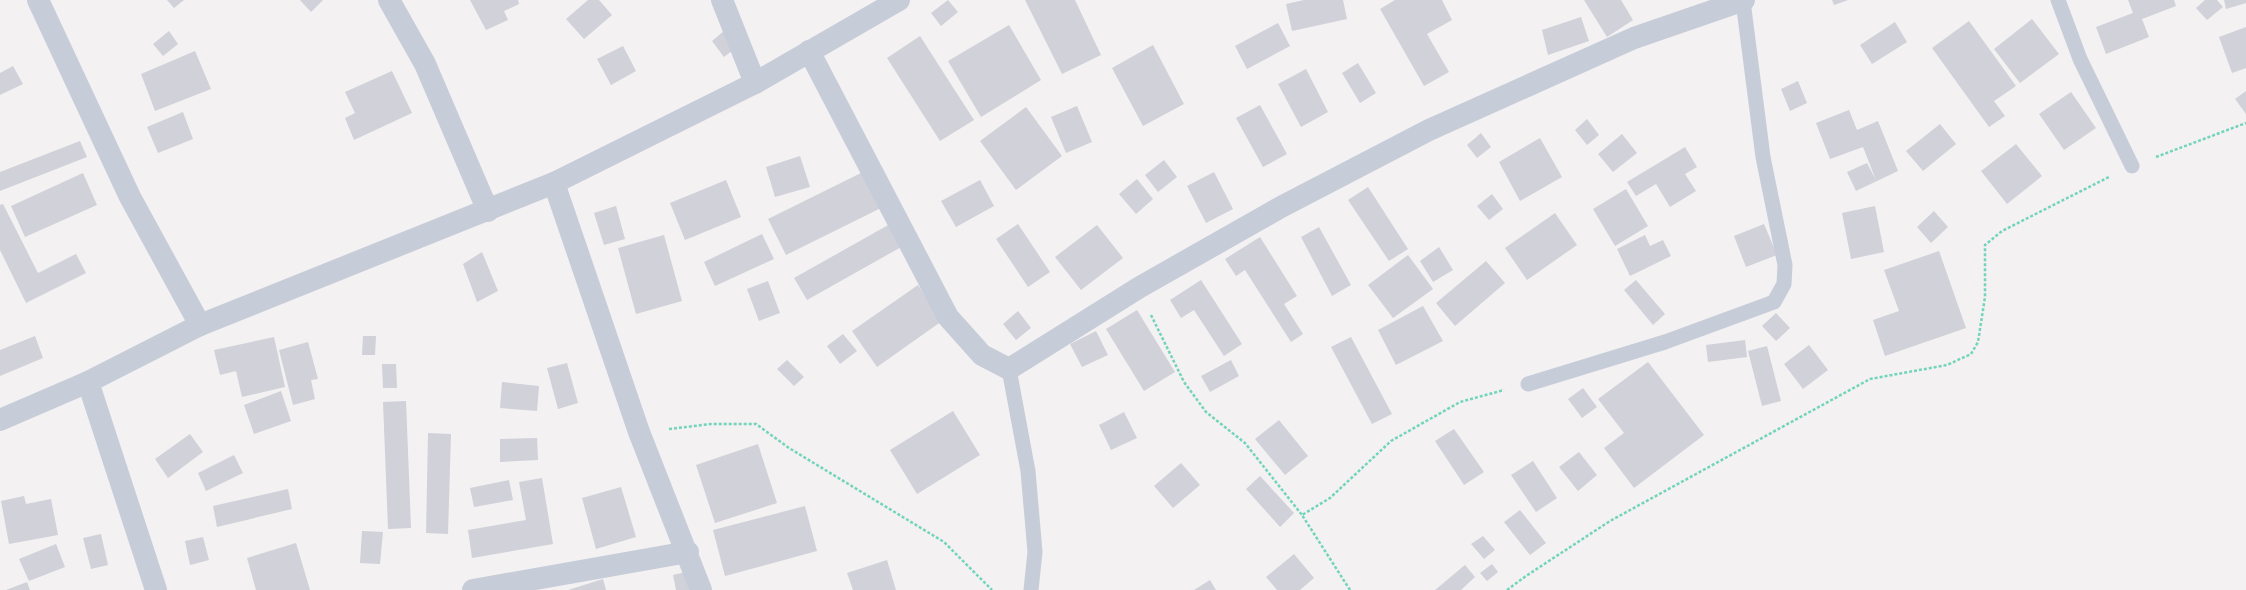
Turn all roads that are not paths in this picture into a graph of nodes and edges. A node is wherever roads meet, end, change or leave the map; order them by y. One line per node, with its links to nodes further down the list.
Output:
1 (38, 0): 12 (street)
2 (389, 0): 11 (street)
3 (722, 0): 8 (street)
4 (899, 0): 7 (street)
5 (1744, 0): 13 (street); 15 (lane)
6 (2058, 0): 9 (lane)
7 (809, 51): 8 (street); 13 (street)
8 (755, 83): 10 (street)
9 (2132, 166)
10 (554, 183): 11 (street); 17 (street)
11 (488, 211): 12 (street)
12 (200, 325): 14 (street)
13 (1009, 369): 21 (lane)
14 (88, 382): 16 (street); 18 (street)
15 (1528, 384)
16 (0, 420)
17 (688, 552): 19 (street); 20 (street)
18 (156, 590)
19 (473, 590)
20 (702, 590)
21 (1031, 590)

